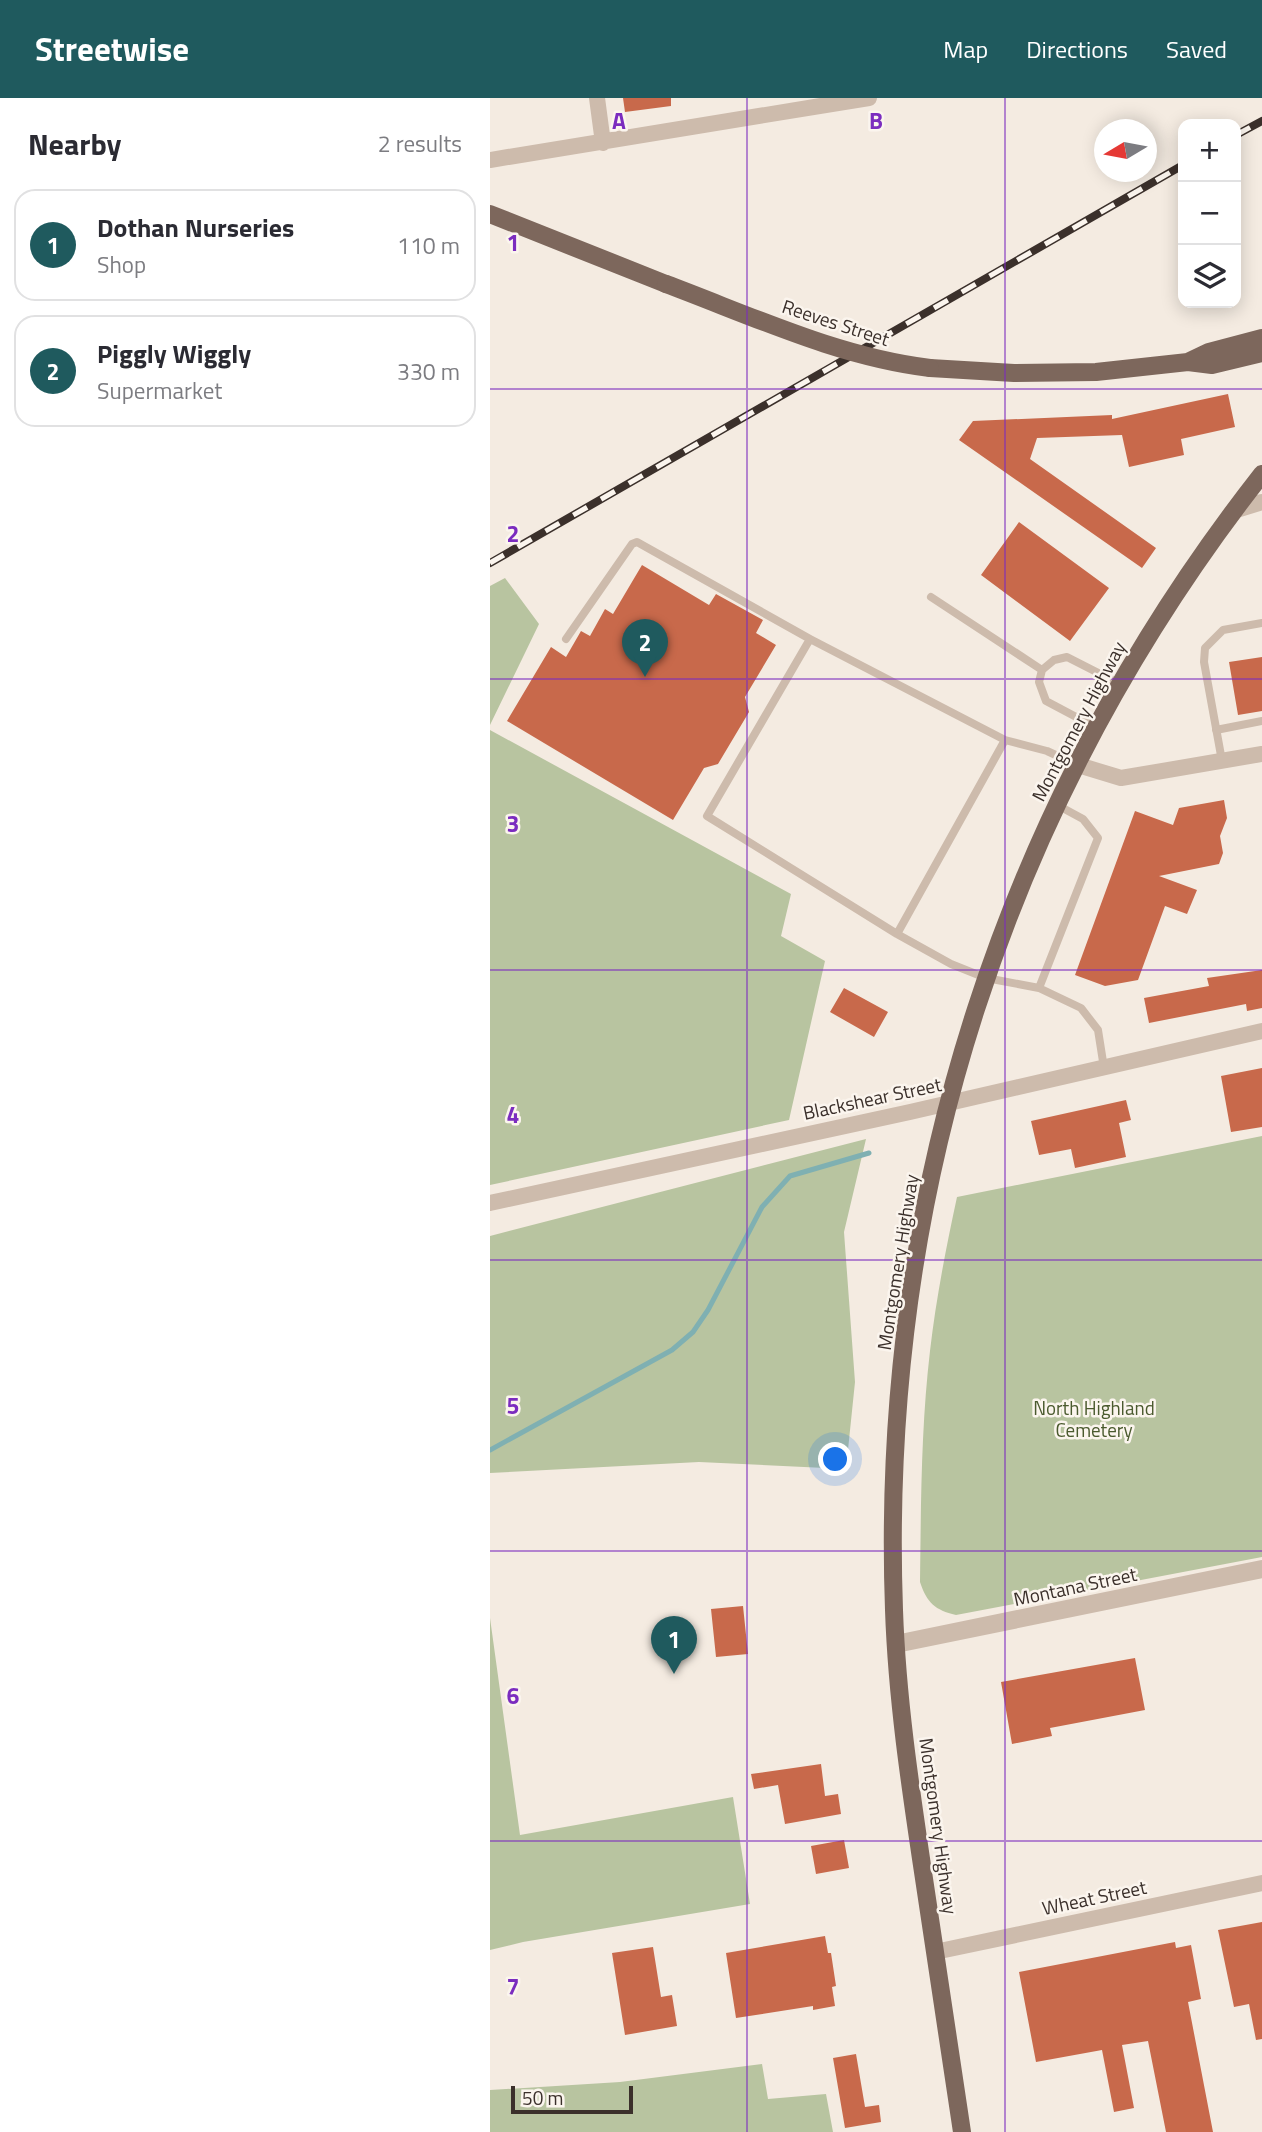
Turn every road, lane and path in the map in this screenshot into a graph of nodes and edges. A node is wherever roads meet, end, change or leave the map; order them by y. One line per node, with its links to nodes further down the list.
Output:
1 (597, 98): 3 (street)
2 (869, 98): 3 (street)
3 (603, 143): 4 (street)
4 (490, 160)
5 (490, 215): 6 (main road, Reeves Street, bridge)
6 (1261, 350)
7 (1262, 474): 9 (main road, Montgomery Highway)
8 (1262, 502): 9 (street)
9 (1233, 511): 15 (main road, Montgomery Highway)
10 (931, 597): 14 (lane)
11 (1262, 623): 18 (lane)
12 (566, 639): 13 (lane)
13 (810, 639): 19 (lane); 24 (lane)
14 (1042, 670): 15 (lane); 17 (lane)
15 (1120, 684): 17 (main road, Montgomery Highway)
16 (1262, 722): 18 (lane)
17 (1095, 727): 22 (main road, Montgomery Highway)
18 (1216, 730): 21 (lane)
19 (1005, 740): 22 (lane); 24 (lane)
20 (1262, 754): 21 (street)
21 (1222, 761): 22 (street)
22 (1075, 764): 23 (main road, Montgomery Highway)
23 (1055, 804): 25 (main road, Montgomery Highway); 26 (lane)
24 (897, 934): 25 (lane)
25 (986, 978): 26 (lane); 29 (main road, Montgomery Highway)
26 (1038, 989): 28 (lane)
27 (1262, 1031): 28 (street, Blackshear Street)
28 (1104, 1068): 29 (street, Blackshear Street)
29 (947, 1103): 30 (street, Blackshear Street); 32 (main road, Montgomery Highway)
30 (490, 1203)
31 (1262, 1569): 32 (street, Montana Street)
32 (896, 1644): 34 (main road, Montgomery Highway)
33 (1262, 1882): 34 (street, Wheat Street)
34 (935, 1952): 35 (main road, Montgomery Highway)
35 (962, 2132)

